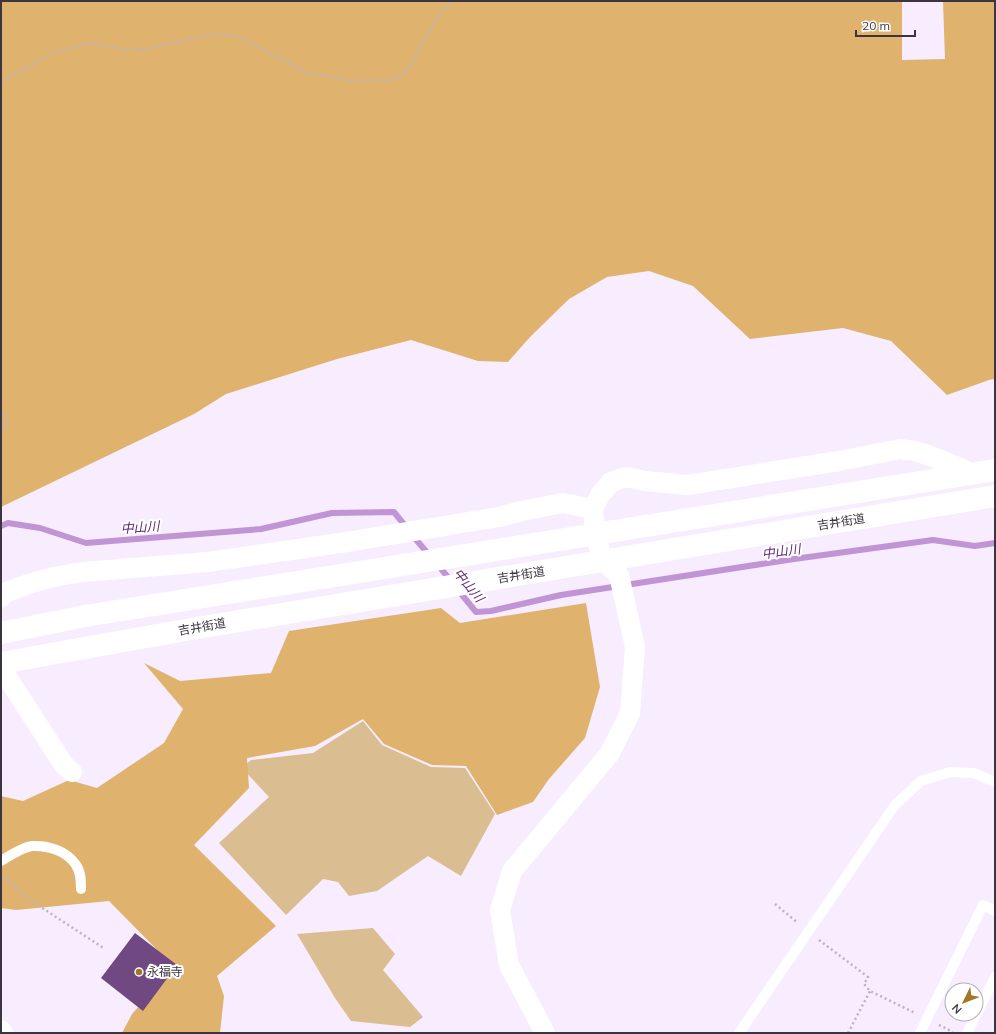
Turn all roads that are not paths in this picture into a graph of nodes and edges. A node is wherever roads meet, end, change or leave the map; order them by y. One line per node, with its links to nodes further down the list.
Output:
1 (995, 470): 2 (main road)
2 (974, 474): 4 (street); 5 (main road)
3 (995, 496): 6 (main road, 吉井街道)
4 (593, 509): 5 (street); 7 (street)
5 (595, 534): 6 (street); 8 (main road)
6 (611, 568): 9 (main road, 吉井街道); 19 (street)
7 (1, 597)
8 (1, 633)
9 (1, 663)
10 (1, 668): 11 (street)
11 (72, 772)
12 (995, 782): 20 (lane)
13 (1, 861): 14 (lane)
14 (81, 889)
15 (995, 911): 21 (lane)
16 (995, 977): 22 (lane)
17 (1, 1030): 18 (street)
18 (3, 1033)
19 (545, 1033)
20 (739, 1033)
21 (920, 1033)
22 (967, 1033)

